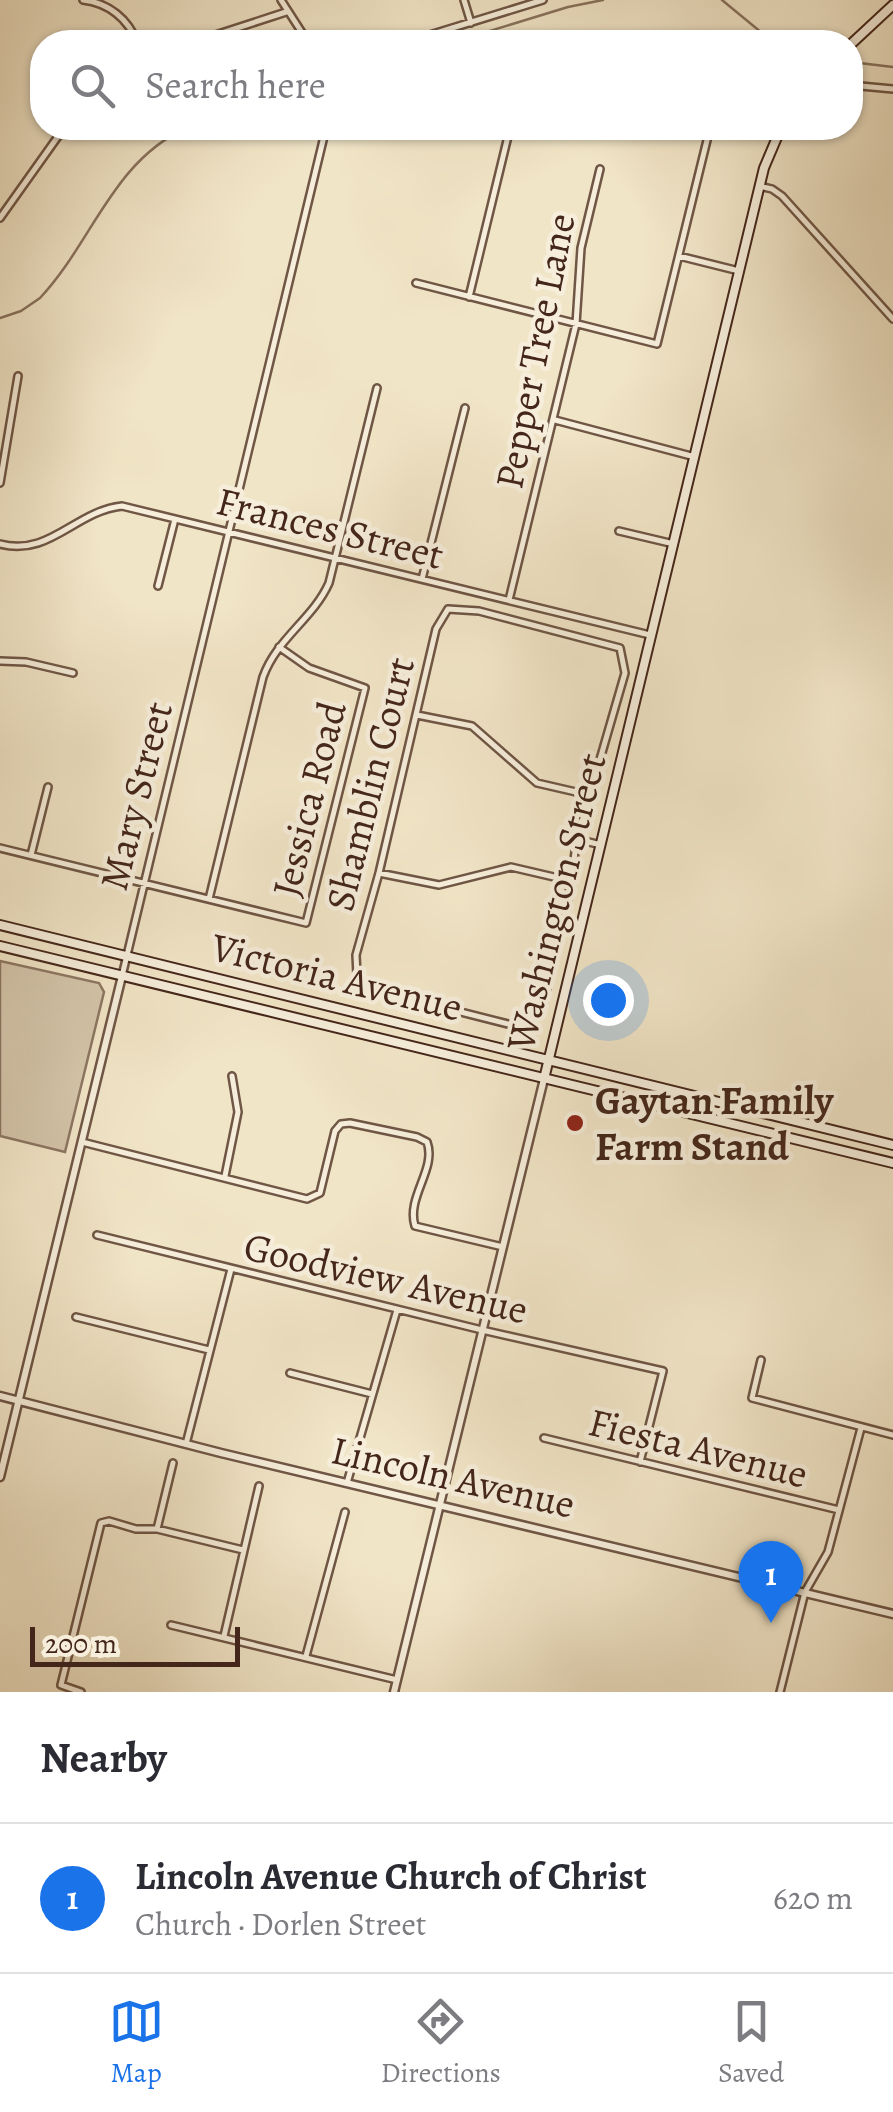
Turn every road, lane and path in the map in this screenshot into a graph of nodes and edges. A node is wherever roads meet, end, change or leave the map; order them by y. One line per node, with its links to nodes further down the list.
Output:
1 (83, 0): 8 (street)
2 (281, 0): 6 (street)
3 (464, 0): 7 (street)
4 (543, 0): 7 (street)
5 (893, 5): 12 (main road)
6 (286, 12): 9 (street); 10 (street)
7 (470, 23): 11 (street)
8 (131, 30)
9 (231, 30)
10 (299, 30)
11 (447, 30)
12 (863, 33)
13 (863, 86): 14 (street)
14 (893, 89)
15 (55, 140): 22 (street)
16 (323, 140): 37 (street, Mary Street)
17 (507, 140): 26 (street)
18 (707, 140): 23 (street)
19 (775, 140): 21 (main road, Washington Street)
20 (600, 169): 28 (street, Pepper Tree Lane)
21 (760, 186): 24 (main road, Washington Street); 27 (street)
22 (0, 218)
23 (678, 255): 24 (street); 28 (street)
24 (738, 271): 33 (main road, Washington Street)
25 (416, 283): 26 (street)
26 (469, 297): 28 (street)
27 (893, 320)
28 (576, 324): 32 (street, Pepper Tree Lane)
29 (18, 376): 34 (street)
30 (376, 388): 40 (street)
31 (464, 408): 41 (street)
32 (555, 420): 33 (street); 43 (street, Pepper Tree Lane)
33 (695, 457): 39 (main road, Washington Street)
34 (0, 483)
35 (175, 519): 37 (street, Frances Street); 38 (street, Frances Street); 42 (street)
36 (619, 531): 39 (street)
37 (230, 532): 40 (street, Frances Street); 57 (street, Mary Street)
38 (0, 544)
39 (674, 544): 44 (main road, Washington Street)
40 (336, 558): 41 (street, Frances Street); 45 (street)
41 (422, 579): 43 (street, Frances Street)
42 (158, 586)
43 (509, 600): 44 (street, Frances Street)
44 (653, 635): 52 (main road, Washington Street)
45 (278, 646): 58 (street); 58 (street, Jessica Road)
46 (0, 661): 47 (street)
47 (74, 673)
48 (418, 716): 50 (street); 50 (street, Shamblin Court); 55 (street, Shamblin Court)
49 (48, 788): 54 (street)
50 (589, 795): 51 (street)
51 (577, 839): 52 (street); 56 (street)
52 (601, 845): 63 (main road, Washington Street)
53 (0, 848): 54 (street)
54 (30, 855): 57 (street)
55 (379, 873): 56 (street); 56 (street, Shamblin Court)
56 (571, 881)
57 (147, 884): 58 (street); 61 (street, Mary Street)
58 (209, 899)
59 (0, 926): 61 (main road, Victoria Avenue)
60 (0, 946): 62 (main road, Victoria Avenue)
61 (128, 956): 62 (street, Mary Street); 63 (main road, Victoria Avenue)
62 (122, 976): 65 (main road, Victoria Avenue); 66 (street, Mary Street)
63 (548, 1060): 65 (main road, Washington Street); 67 (main road, Victoria Avenue)
64 (232, 1076): 69 (street)
65 (544, 1080): 68 (main road, Victoria Avenue); 71 (street, Washington Street)
66 (82, 1142): 69 (street); 81 (street, Mary Street)
67 (893, 1145)
68 (893, 1163)
69 (226, 1176): 71 (street)
70 (97, 1235): 72 (street, Goodview Avenue)
71 (503, 1247): 75 (street, Washington Street)
72 (230, 1269): 73 (street, Goodview Avenue); 76 (street)
73 (397, 1310): 75 (street, Goodview Avenue); 79 (street)
74 (76, 1317): 76 (street)
75 (482, 1330): 86 (street, Goodview Avenue); 91 (street, Washington Street)
76 (210, 1350): 85 (street)
77 (761, 1360): 82 (street)
78 (290, 1373): 79 (street)
79 (372, 1394): 89 (street)
80 (0, 1396): 81 (street, Lincoln Avenue)
81 (20, 1402): 85 (street, Lincoln Avenue); 88 (street, Mary Street)
82 (860, 1428): 83 (street); 92 (street)
83 (893, 1435)
84 (544, 1438): 86 (street, Fiesta Avenue)
85 (186, 1444): 89 (street, Lincoln Avenue)
86 (640, 1462): 92 (street, Fiesta Avenue)
87 (172, 1463): 94 (street)
88 (0, 1477)
89 (347, 1483): 91 (street, Lincoln Avenue)
90 (259, 1486): 95 (street)
91 (439, 1504): 96 (street, Lincoln Avenue); 101 (street, Washington Street)
92 (839, 1510): 96 (street)
93 (345, 1512): 100 (street)
94 (157, 1529): 95 (street); 102 (street)
95 (243, 1550): 99 (street)
96 (806, 1592): 97 (street, Lincoln Avenue); 104 (street)
97 (893, 1614)
98 (171, 1625): 99 (street)
99 (224, 1636): 100 (street)
100 (306, 1656): 101 (street)
101 (397, 1680): 103 (street, Washington Street)
102 (81, 1692)
103 (394, 1692)
104 (780, 1692)

